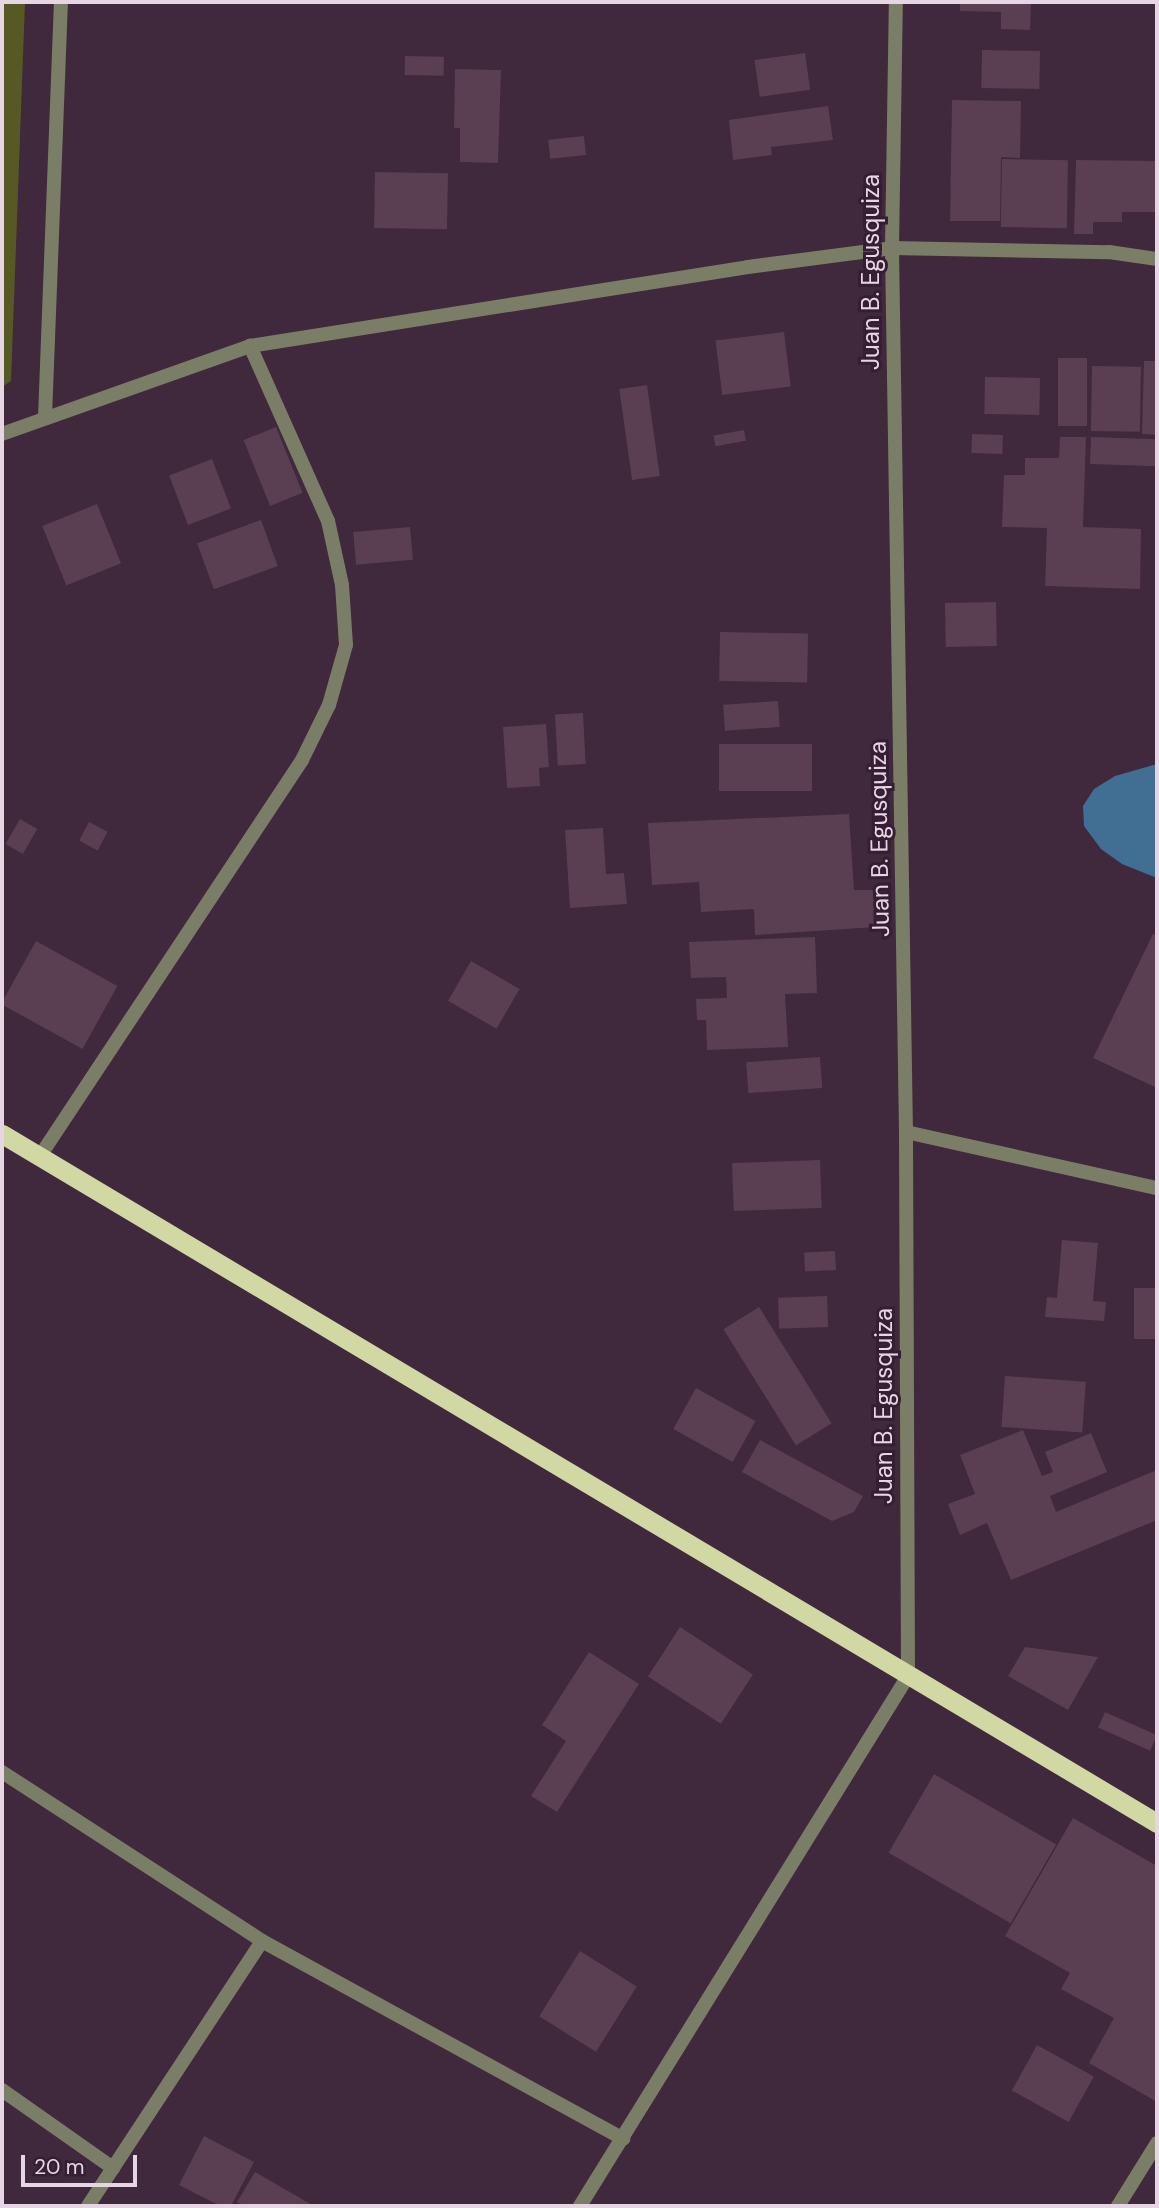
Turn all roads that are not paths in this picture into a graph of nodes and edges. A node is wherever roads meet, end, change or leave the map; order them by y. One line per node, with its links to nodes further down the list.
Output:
1 (61, 2): 6 (street)
2 (896, 2): 3 (street, Juan B. Egusquiza)
3 (892, 248): 4 (street); 5 (street); 8 (street, Juan B. Egusquiza)
4 (1157, 259)
5 (250, 346): 6 (street); 10 (street)
6 (44, 417): 7 (street)
7 (2, 434)
8 (906, 1132): 11 (street); 12 (street, Juan B. Egusquiza)
9 (2, 1134): 10 (highway)
10 (40, 1156): 12 (highway)
11 (1157, 1188)
12 (908, 1676): 14 (highway); 17 (street)
13 (2, 1772): 15 (street)
14 (1157, 1823)
15 (262, 1941): 17 (street); 19 (street)
16 (2, 2090): 19 (street)
17 (623, 2139): 21 (street)
18 (1157, 2143): 22 (street)
19 (113, 2168): 20 (street)
20 (88, 2206)
21 (580, 2206)
22 (1118, 2206)

